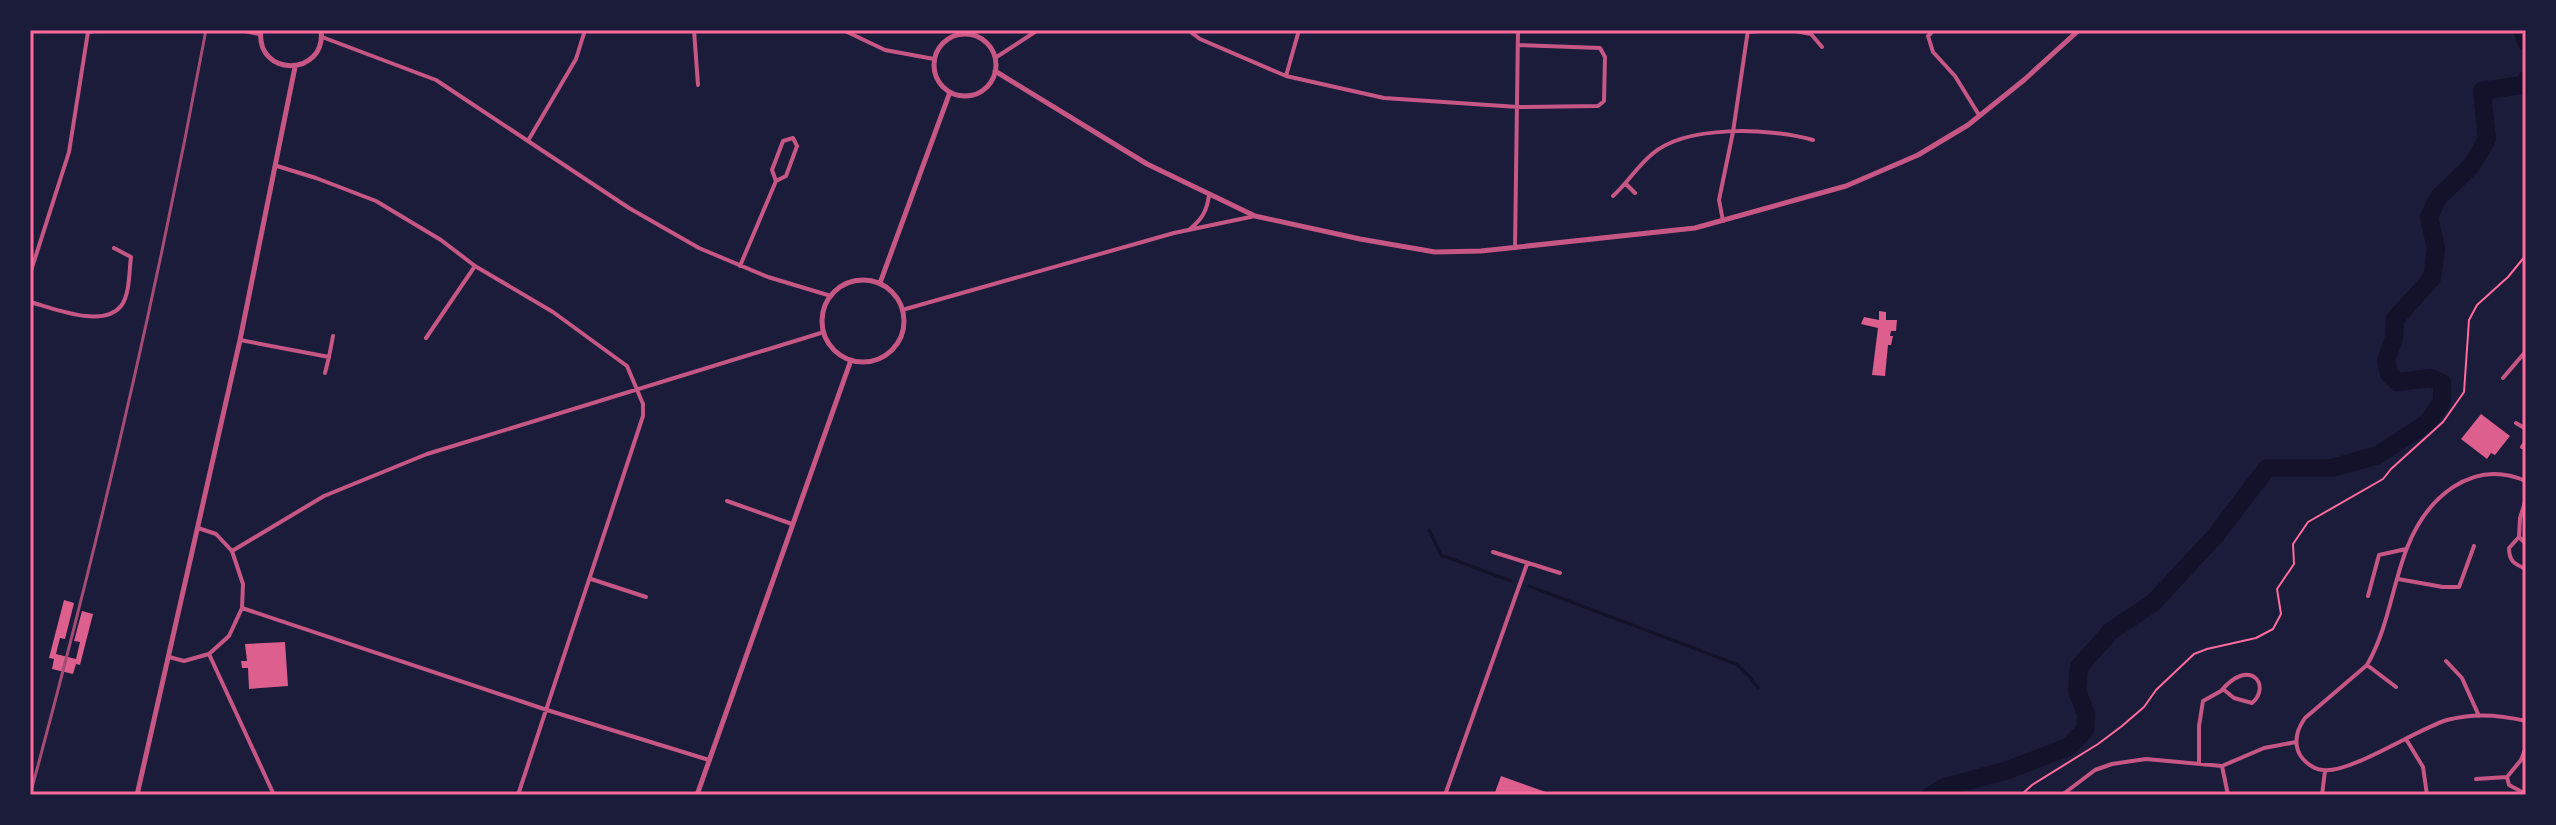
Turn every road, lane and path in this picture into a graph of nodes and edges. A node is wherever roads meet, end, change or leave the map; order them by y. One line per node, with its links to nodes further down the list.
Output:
1 (81, 30): 16 (street)
2 (106, 30): 16 (street)
3 (240, 30): 17 (street)
4 (585, 30): 32 (street)
5 (694, 30): 27 (street)
6 (843, 30): 23 (street)
7 (1038, 30): 22 (street)
8 (1188, 30): 26 (street)
9 (1299, 30): 26 (street)
10 (1518, 30): 20 (street)
11 (1771, 30): 15 (street)
12 (1790, 30): 21 (street)
13 (1934, 30): 30 (street)
14 (2079, 30): 30 (street)
15 (1748, 31): 31 (street)
16 (88, 32): 48 (street)
17 (260, 32): 24 (street)
18 (968, 32): 22 (street); 23 (street)
19 (321, 34): 24 (street); 32 (street)
20 (1518, 45): 29 (street); 29 (street)
21 (1822, 47)
22 (995, 58): 25 (street)
23 (934, 59): 28 (street)
24 (295, 67): 34 (street)
25 (995, 71): 28 (street); 38 (street)
26 (1286, 76): 29 (street)
27 (698, 85)
28 (950, 92): 49 (street)
29 (1518, 107): 44 (street)
30 (1979, 115): 41 (street)
31 (1733, 132): 33 (street); 36 (street); 41 (street)
32 (529, 139): 47 (street)
33 (1813, 140)
34 (277, 166): 46 (street); 56 (street)
35 (776, 181): 35 (street); 47 (street)
36 (1626, 184): 37 (street); 39 (street)
37 (1635, 193)
38 (1209, 195): 40 (street); 42 (street)
39 (1613, 196)
40 (1255, 216): 42 (street); 44 (street)
41 (1723, 222): 44 (street)
42 (1188, 231): 52 (street)
43 (114, 248): 51 (street)
44 (1515, 249)
45 (2526, 255): 110 (path)
46 (475, 266): 55 (street); 62 (street)
47 (740, 266): 50 (street)
48 (30, 274)
49 (880, 283): 50 (street); 52 (street)
50 (831, 296): 53 (street)
51 (30, 302)
52 (902, 310): 59 (street)
53 (824, 332): 59 (street); 62 (street)
54 (333, 336): 58 (street)
55 (426, 338)
56 (240, 340): 58 (street); 71 (street)
57 (2526, 351): 61 (street)
58 (329, 357): 60 (street)
59 (851, 360): 70 (street)
60 (325, 373)
61 (2503, 378)
62 (637, 388): 76 (street); 81 (street)
63 (2516, 423): 64 (street)
64 (2526, 429)
65 (2526, 441): 66 (street)
66 (2522, 447)
67 (2526, 481): 75 (street)
68 (2526, 499): 72 (street)
69 (727, 501): 70 (street)
70 (792, 524): 98 (street)
71 (197, 528): 76 (street); 87 (street)
72 (2519, 537): 73 (street); 79 (street)
73 (2526, 544)
74 (2474, 546): 82 (street)
75 (2406, 549): 82 (street); 83 (street)
76 (232, 551): 85 (street)
77 (1493, 552): 78 (street)
78 (1527, 564): 80 (street); 109 (street)
79 (2526, 569)
80 (1560, 573)
81 (591, 579): 84 (street); 92 (street)
82 (2398, 579): 89 (street)
83 (2368, 596)
84 (646, 597)
85 (242, 608): 86 (street); 92 (street)
86 (209, 654): 87 (street); 106 (street)
87 (169, 657): 105 (street)
88 (2446, 661): 93 (street)
89 (2367, 665): 90 (street); 96 (street)
90 (2396, 687)
91 (2223, 689): 91 (street); 99 (street)
92 (547, 710): 98 (street); 107 (street)
93 (2479, 716): 94 (street); 95 (street)
94 (2526, 721)
95 (2406, 739): 101 (street); 114 (street)
96 (2296, 742): 100 (street); 101 (street)
97 (2526, 747): 102 (street)
98 (709, 760): 108 (street)
99 (2199, 763): 100 (street); 111 (street)
100 (2222, 766): 112 (street)
101 (2325, 771): 113 (street)
102 (2507, 777): 103 (street); 104 (street)
103 (2476, 779)
104 (2526, 794)
105 (137, 795)
106 (274, 795)
107 (518, 795)
108 (697, 795)
109 (1445, 795)
110 (2021, 795)
111 (2062, 795)
112 (2228, 795)
113 (2322, 795)
114 (2427, 795)

